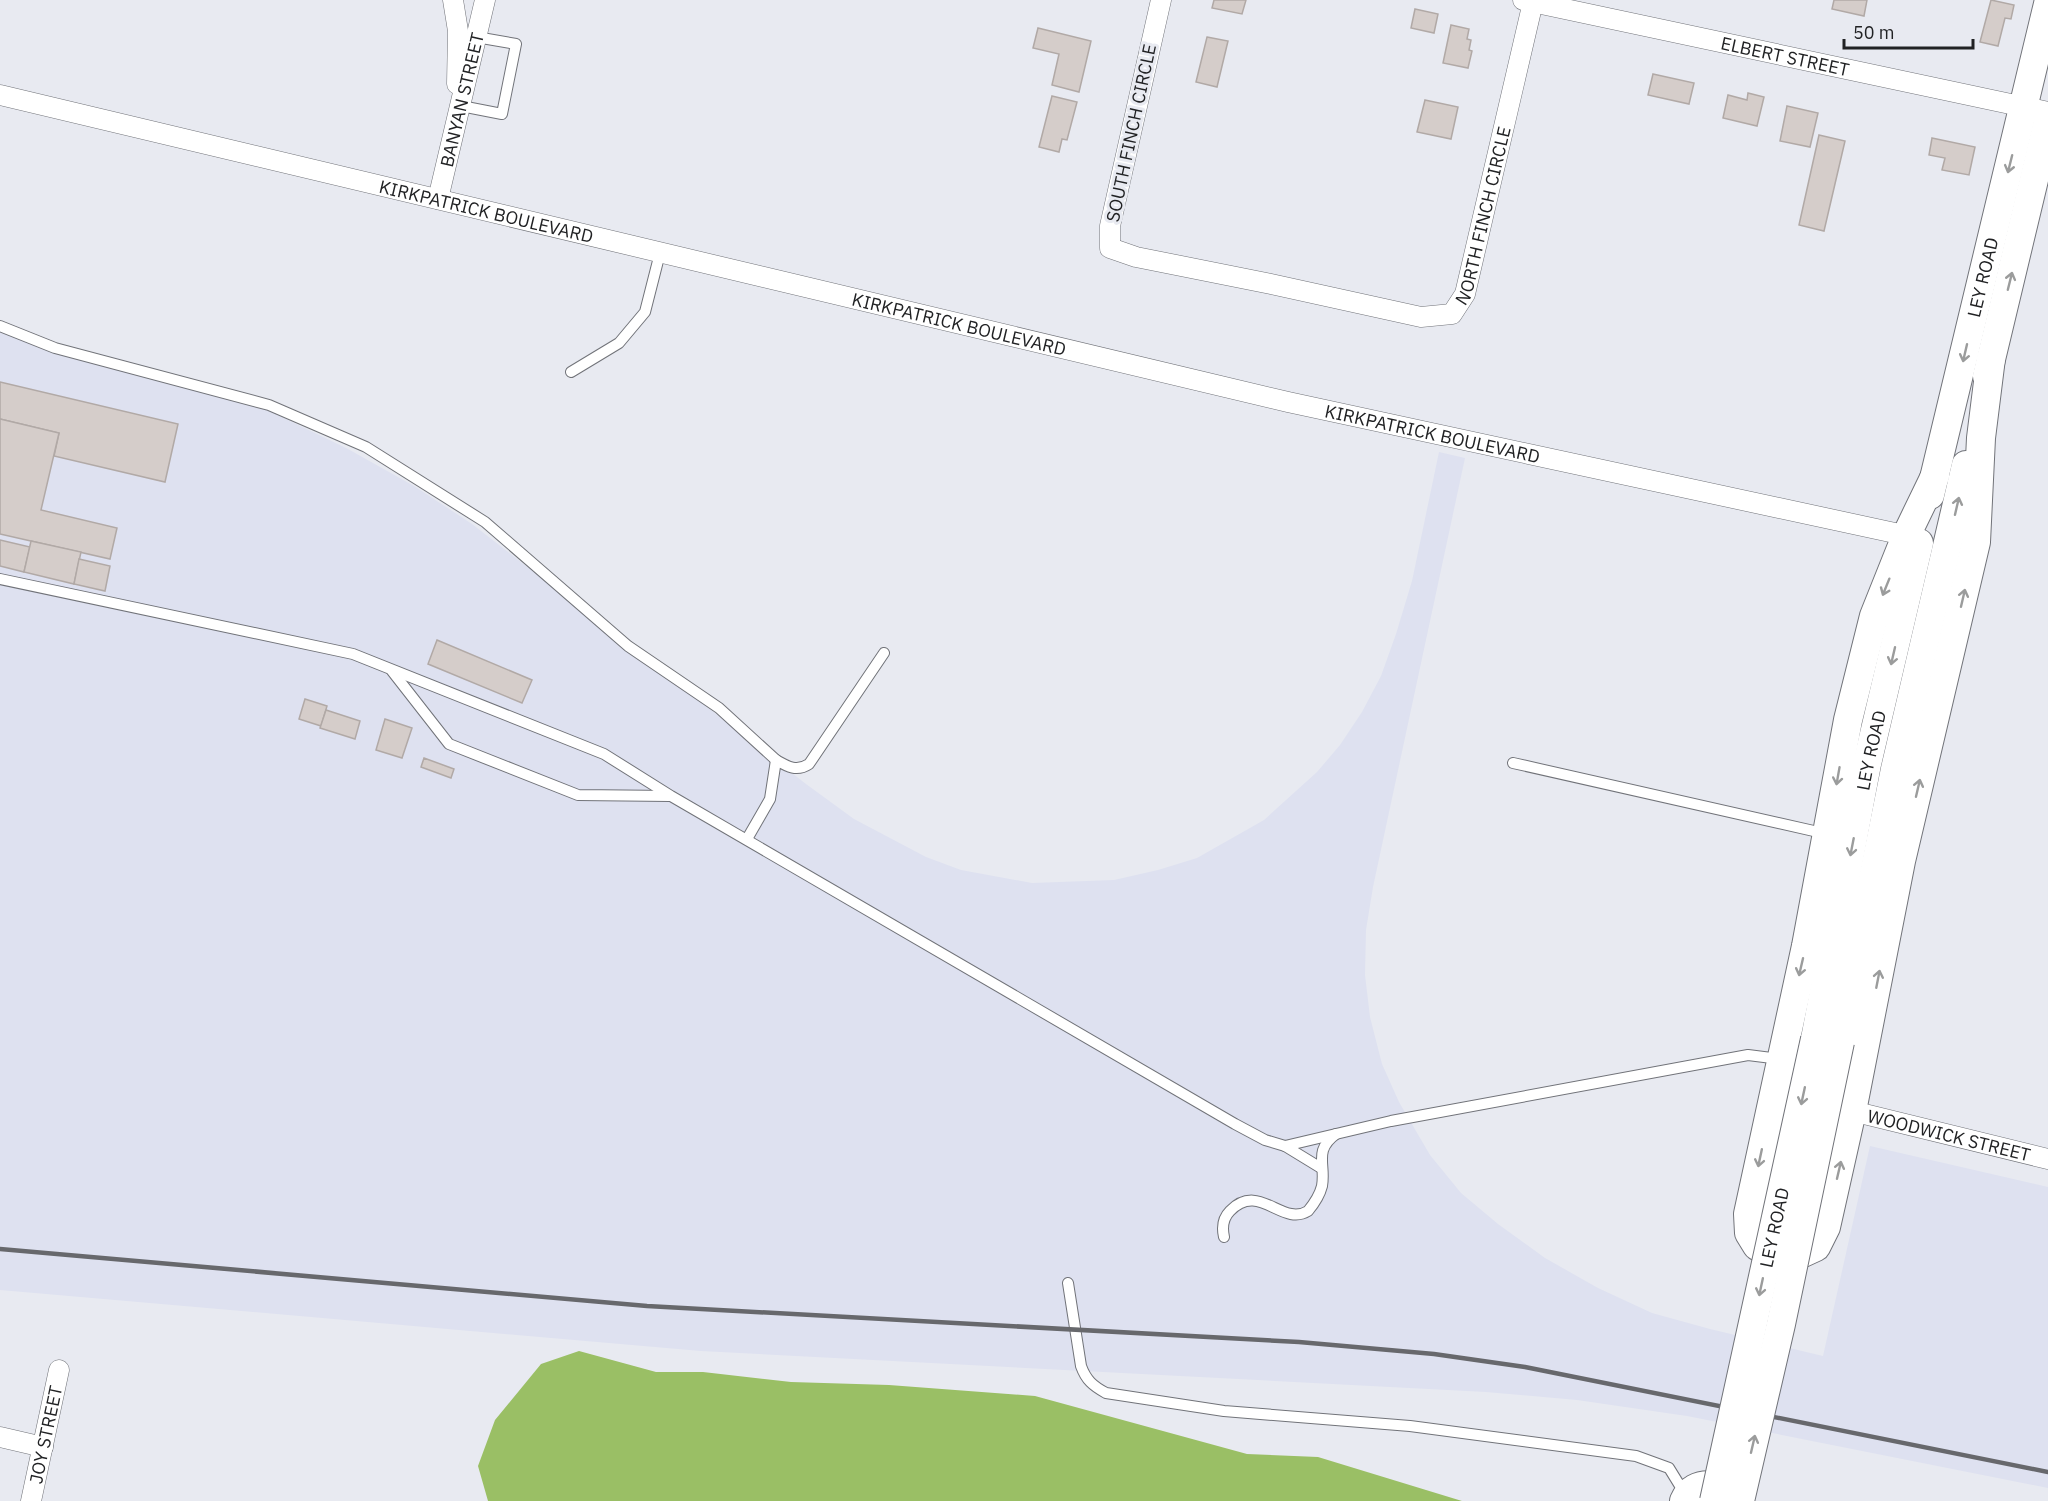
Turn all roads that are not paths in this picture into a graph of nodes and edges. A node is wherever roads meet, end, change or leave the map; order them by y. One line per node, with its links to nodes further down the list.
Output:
1 (453, 0): 9 (street)
2 (484, 0): 6 (street, BANYAN STREET)
3 (1161, 0): 12 (street, SOUTH FINCH CIRCLE)
4 (1528, 1): 8 (street, ELBERT STREET); 12 (street, NORTH FINCH CIRCLE)
5 (2048, 4): 8 (main road, LEY ROAD)
6 (476, 37): 9 (street, BANYAN STREET); 9 (lane)
7 (0, 95): 10 (street, KIRKPATRICK BOULEVARD)
8 (2040, 113): 14 (main road, LEY ROAD, one-way to 8); 16 (main road, LEY ROAD, one-way to 16)
9 (459, 114): 10 (street, BANYAN STREET)
10 (438, 199): 11 (street, KIRKPATRICK BOULEVARD)
11 (660, 254): 15 (lane); 16 (street, KIRKPATRICK BOULEVARD)
12 (1304, 291)
13 (0, 326): 21 (lane)
14 (1991, 358): 17 (main road, LEY ROAD, one-way to 14); 28 (main road, one-way to 14)
15 (571, 372)
16 (1913, 537): 17 (main road); 24 (main road, one-way to 24); 26 (main road, LEY ROAD, one-way to 26)
17 (1943, 563): 26 (main road, LEY ROAD)
18 (0, 579): 20 (lane)
19 (884, 653): 21 (lane)
20 (391, 669): 23 (lane); 23 (lane)
21 (776, 760): 25 (lane)
22 (1513, 763): 24 (lane)
23 (671, 796): 25 (lane)
24 (1827, 834): 27 (main road, one-way to 27)
25 (747, 839): 30 (lane)
26 (1828, 1040): 38 (main road, LEY ROAD, one-way to 38, bridge); 40 (main road, LEY ROAD, one-way to 26, bridge)
27 (1780, 1059): 28 (main road, one-way to 28); 29 (lane)
28 (1852, 1112): 31 (street, WOODWICK STREET)
29 (1338, 1132): 30 (lane); 32 (lane)
30 (1285, 1146): 32 (lane)
31 (2048, 1159)
32 (1321, 1168): 33 (lane)
33 (1224, 1237)
34 (1068, 1283): 38 (lane)
35 (59, 1370): 37 (street, JOY STREET)
36 (0, 1437): 37 (street)
37 (43, 1448): 39 (street, JOY STREET)
38 (1695, 1499): 41 (main road)
39 (31, 1501)
40 (1740, 1501)
41 (1746, 1501)

